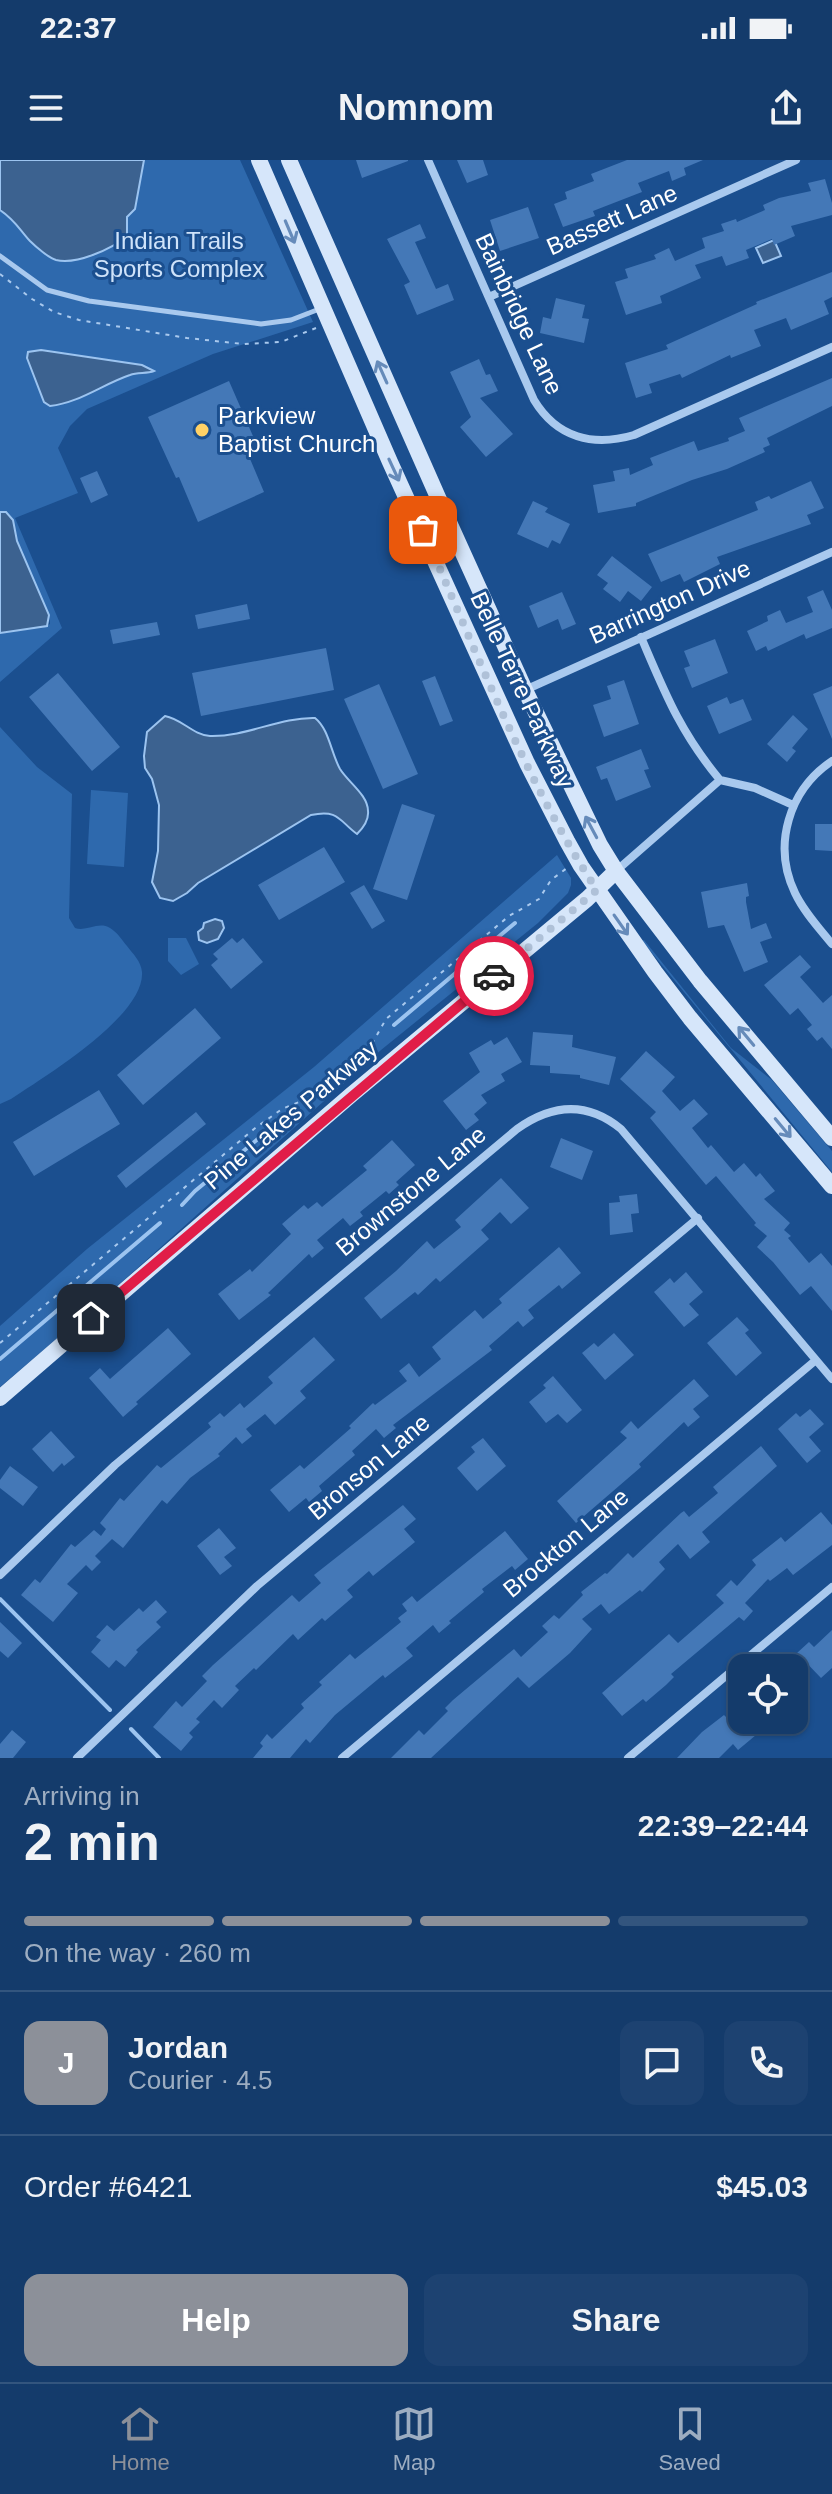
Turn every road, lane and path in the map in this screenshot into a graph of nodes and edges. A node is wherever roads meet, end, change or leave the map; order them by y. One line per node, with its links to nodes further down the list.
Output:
1 (259, 160): 8 (main road, Belle Terre Parkway, one-way to 8)
2 (289, 160): 13 (main road, Belle Terre Parkway, one-way to 2)
3 (428, 160): 7 (street, Bainbridge Lane)
4 (796, 160): 7 (street, Bassett Lane)
5 (0, 256): 8 (lane)
6 (0, 274): 9 (path)
7 (489, 297): 10 (street, Bainbridge Lane)
8 (323, 307): 19 (main road, Belle Terre Parkway, one-way to 19)
9 (319, 327)
10 (832, 347)
11 (832, 552): 12 (street, Barrington Drive)
12 (641, 637): 13 (street, Barrington Drive); 15 (street)
13 (525, 690): 18 (main road, Belle Terre Parkway, one-way to 13)
14 (832, 761): 16 (street)
15 (720, 780): 16 (street); 18 (street)
16 (793, 805): 20 (street)
17 (568, 867): 24 (path)
18 (616, 871): 19 (main road, Pine Lakes Parkway); 21 (main road, Belle Terre Parkway, one-way to 18)
19 (597, 890): 22 (main road, Belle Terre Parkway, one-way to 22); 27 (main road, Pine Lakes Parkway)
20 (832, 944)
21 (832, 1138)
22 (832, 1186)
23 (698, 1218): 25 (street, Brownstone Lane); 28 (street, Brownstone Lane); 30 (street, Bronson Lane)
24 (0, 1343)
25 (816, 1360): 26 (street, Brownstone Lane); 31 (street, Brockton Lane)
26 (832, 1379)
27 (0, 1398)
28 (0, 1575)
29 (832, 1587): 32 (street)
30 (77, 1758)
31 (342, 1758)
32 (628, 1758)

